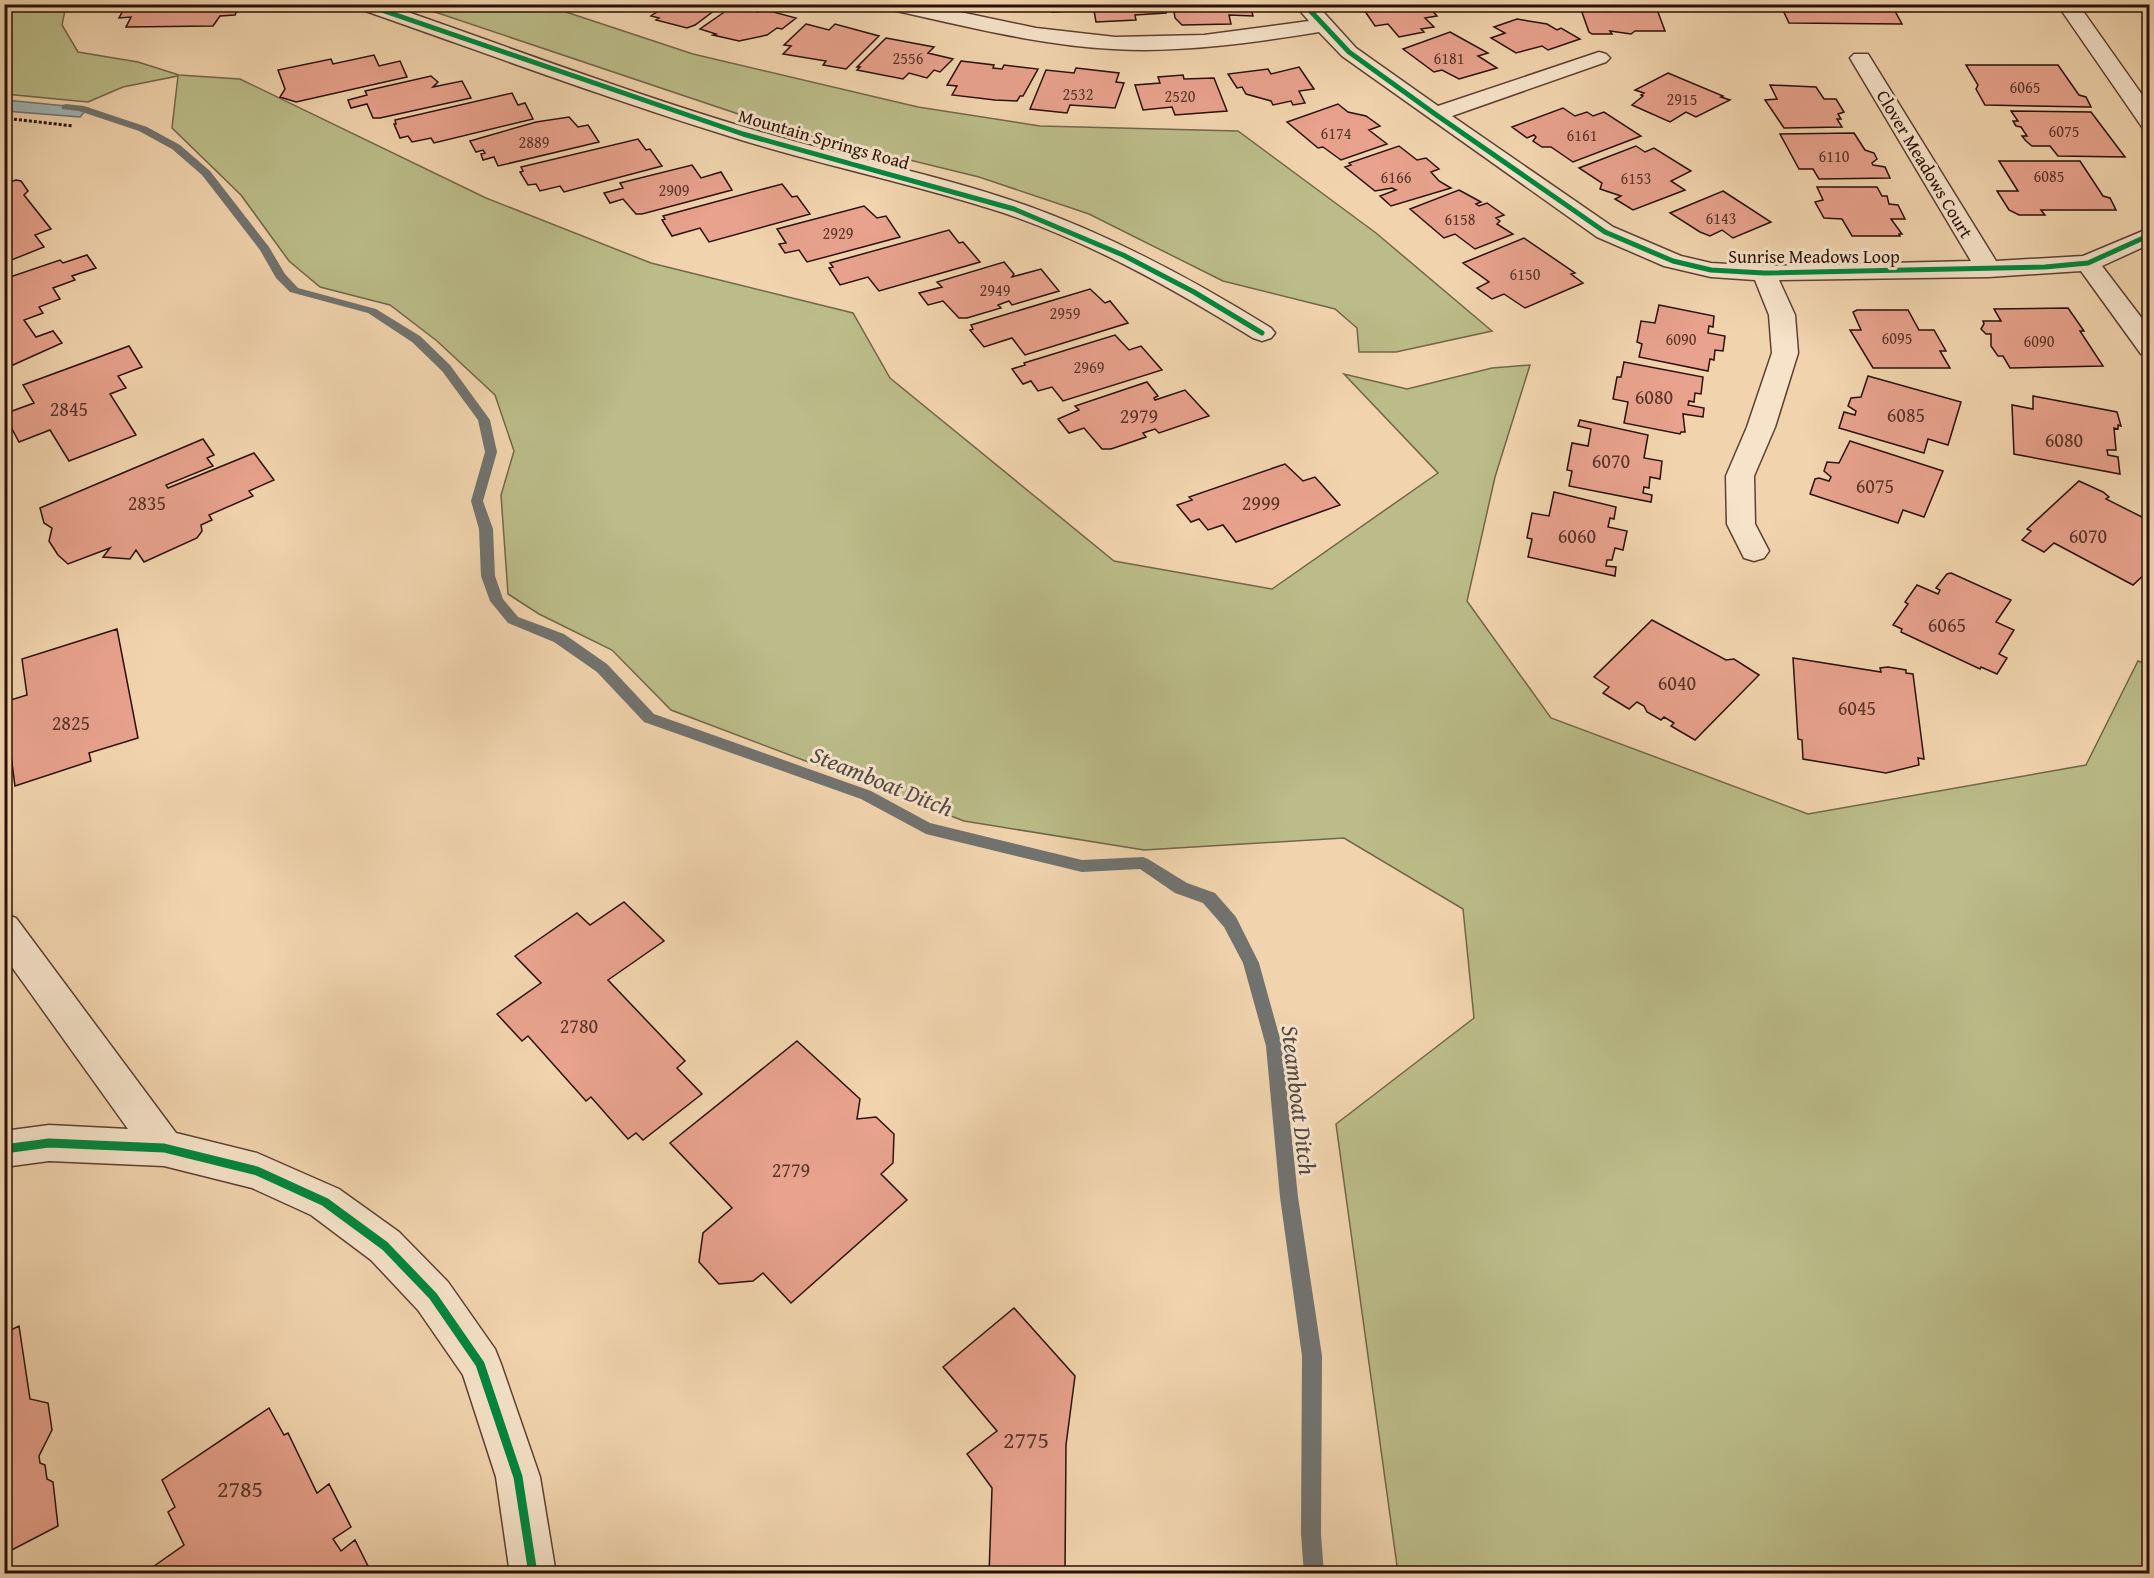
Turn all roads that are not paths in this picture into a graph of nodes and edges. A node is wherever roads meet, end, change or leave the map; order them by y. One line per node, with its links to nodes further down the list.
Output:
1 (364, 4): 15 (street, Mountain Springs Road)
2 (892, 4): 5 (street)
3 (1304, 4): 6 (street, Sunrise Meadows Loop)
4 (2067, 4): 10 (street)
5 (942, 10): 6 (street)
6 (1322, 25): 9 (street, Sunrise Meadows Loop)
7 (1599, 58): 9 (street)
8 (1861, 58): 13 (street, Clover Meadows Court)
9 (1435, 114): 14 (street, Sunrise Meadows Loop)
10 (2150, 122)
11 (2150, 235): 12 (street, Sunrise Meadows Loop)
12 (2088, 263): 13 (street, Sunrise Meadows Loop); 16 (street)
13 (1989, 270): 14 (street, Sunrise Meadows Loop)
14 (1764, 273): 17 (street)
15 (1262, 333)
16 (2150, 348)
17 (1754, 551)
18 (4, 928): 19 (street)
19 (164, 1148): 20 (street); 21 (street)
20 (4, 1149)
21 (533, 1574)

